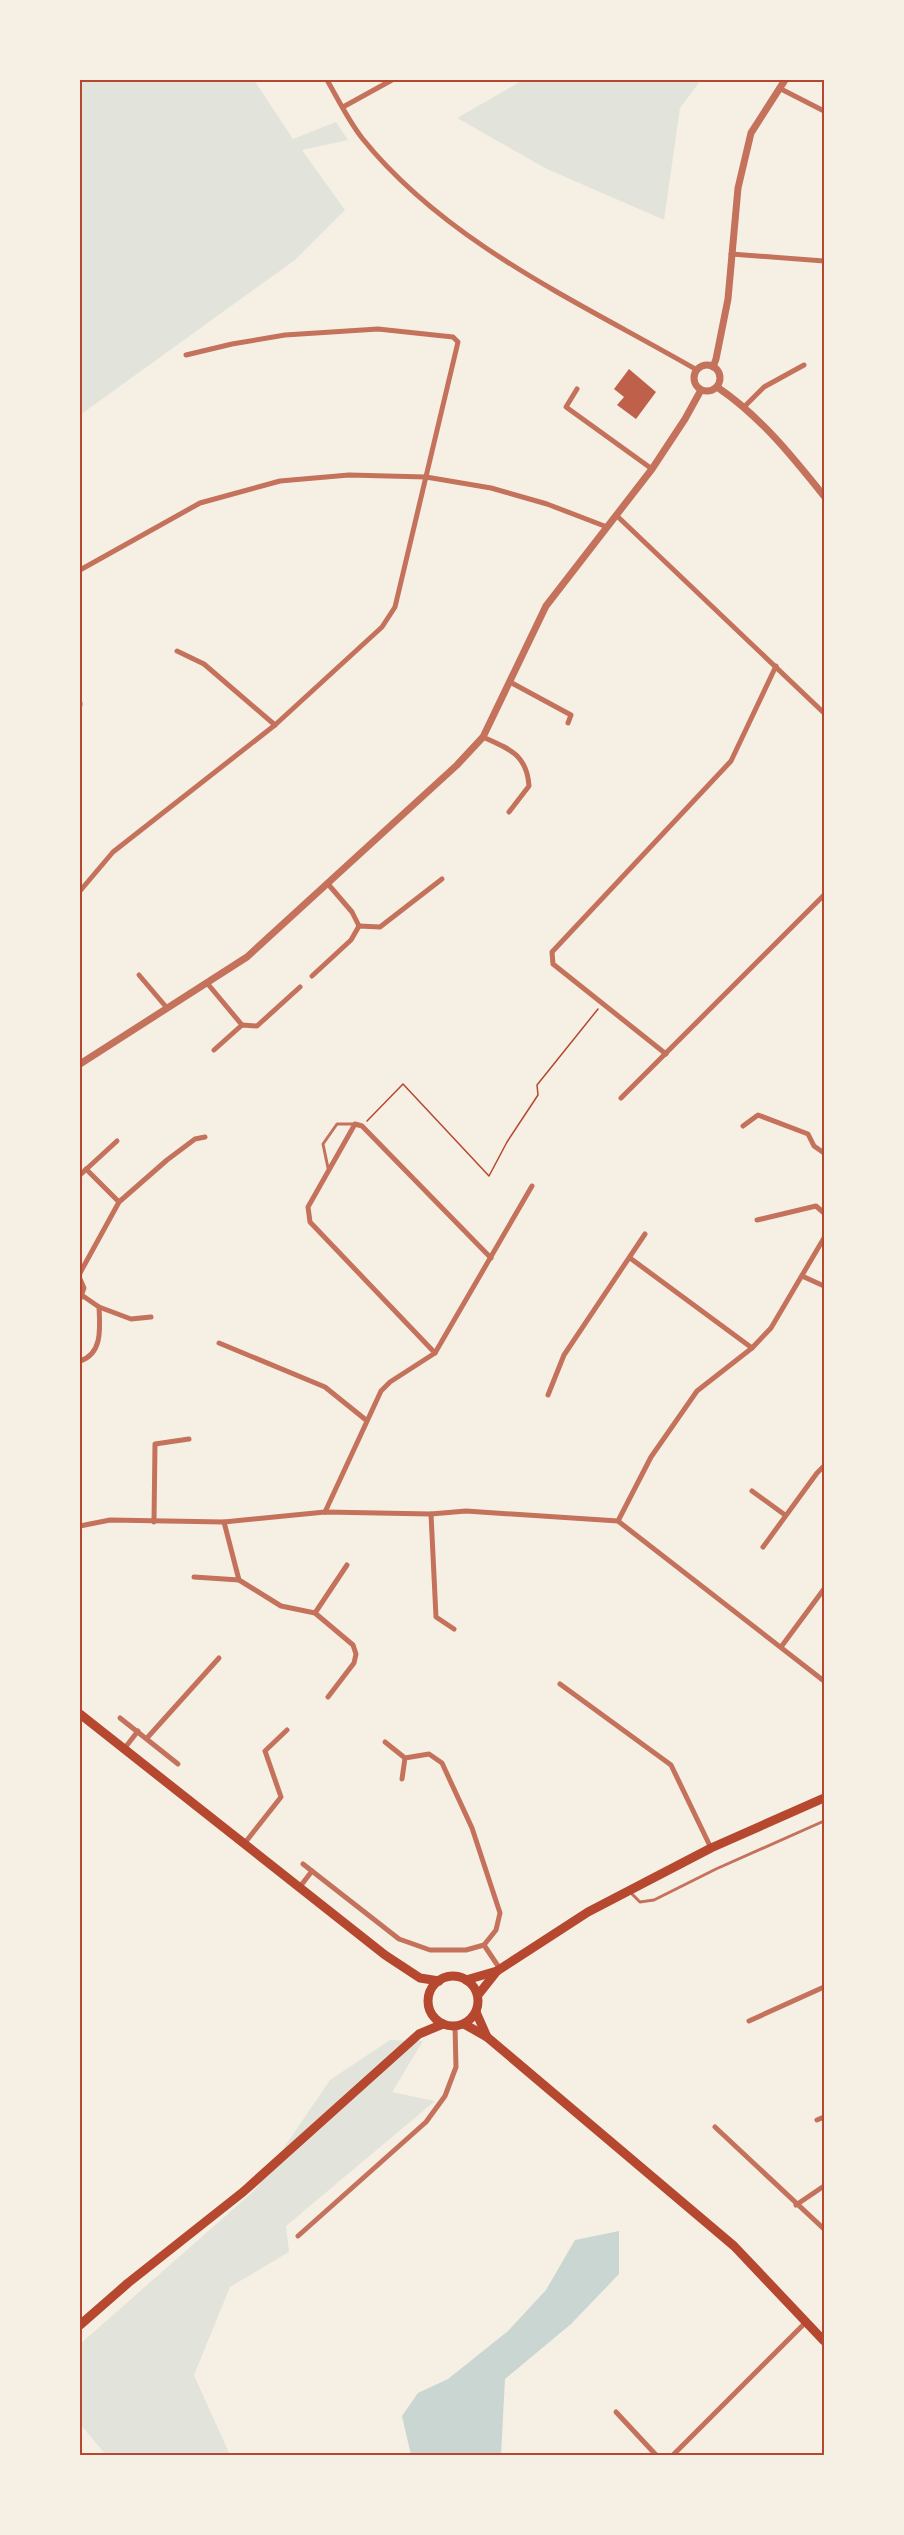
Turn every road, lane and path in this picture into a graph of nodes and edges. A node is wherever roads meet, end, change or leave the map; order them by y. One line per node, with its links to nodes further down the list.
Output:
1 (327, 80): 5 (street)
2 (392, 80): 5 (street)
3 (785, 80): 4 (street)
4 (779, 88): 6 (street); 7 (street)
5 (343, 107): 12 (street)
6 (825, 111)
7 (731, 254): 8 (street); 11 (street)
8 (825, 261)
9 (186, 355): 18 (street)
10 (804, 365): 16 (street)
11 (713, 367): 12 (street); 13 (street)
12 (697, 370): 15 (street)
13 (717, 387): 15 (street); 16 (street)
14 (577, 389): 17 (street)
15 (700, 390): 17 (street)
16 (744, 407): 19 (street)
17 (652, 469): 20 (street)
18 (426, 477): 21 (street); 22 (street); 28 (street)
19 (823, 493)
20 (616, 515): 21 (street); 24 (street)
21 (607, 527): 25 (street)
22 (80, 570)
23 (177, 651): 28 (street)
24 (776, 666): 26 (street); 40 (street)
25 (510, 682): 27 (street); 29 (street)
26 (825, 713)
27 (568, 723)
28 (275, 725): 33 (street)
29 (483, 737): 30 (street); 32 (street)
30 (509, 812)
31 (442, 879): 35 (street)
32 (328, 884): 35 (street); 38 (street)
33 (80, 891)
34 (825, 895): 44 (street)
35 (359, 926): 37 (street)
36 (139, 975): 41 (street)
37 (312, 976)
38 (207, 983): 41 (street); 42 (street)
39 (300, 987): 42 (street)
40 (602, 1004): 44 (street); 48 (path)
41 (167, 1008): 45 (street)
42 (242, 1025): 43 (street)
43 (214, 1050)
44 (666, 1054): 46 (street)
45 (80, 1064)
46 (621, 1098)
47 (355, 1124): 48 (street); 54 (street); 54 (lane)
48 (362, 1126): 62 (street)
49 (743, 1126): 52 (street)
50 (205, 1137): 57 (street)
51 (117, 1141): 53 (street)
52 (825, 1153)
53 (86, 1169): 55 (street); 57 (street)
54 (328, 1170): 73 (street)
55 (80, 1175)
56 (532, 1186): 62 (street)
57 (119, 1203): 64 (street)
58 (825, 1213): 59 (street)
59 (757, 1220)
60 (645, 1234): 63 (street)
61 (825, 1238): 65 (street)
62 (491, 1258): 73 (street)
63 (630, 1258): 72 (street); 75 (street)
64 (80, 1273)
65 (802, 1276): 67 (street); 72 (street)
66 (80, 1279): 68 (street)
67 (825, 1286)
68 (81, 1298): 69 (street)
69 (99, 1307): 70 (street); 74 (street)
70 (151, 1317)
71 (219, 1343): 76 (street)
72 (752, 1348): 83 (street)
73 (435, 1353): 76 (street)
74 (80, 1361)
75 (548, 1395)
76 (366, 1420): 80 (street)
77 (189, 1439): 84 (street)
78 (825, 1466): 82 (street)
79 (752, 1491): 82 (street)
80 (325, 1512): 81 (street); 85 (street)
81 (431, 1514): 83 (street); 93 (street)
82 (785, 1515): 87 (street)
83 (618, 1521): 94 (street)
84 (154, 1522): 85 (street); 86 (street)
85 (224, 1522): 90 (street)
86 (80, 1526)
87 (763, 1547)
88 (347, 1565): 92 (street)
89 (194, 1577): 90 (street)
90 (239, 1580): 92 (street)
91 (825, 1589): 94 (street)
92 (315, 1613): 98 (street)
93 (454, 1629)
94 (781, 1647): 96 (street)
95 (219, 1658): 103 (street)
96 (825, 1681)
97 (560, 1684): 112 (street)
98 (328, 1697)
99 (80, 1714): 105 (main road)
100 (120, 1718): 102 (street)
101 (287, 1730): 111 (street)
102 (138, 1731): 103 (street); 105 (street)
103 (147, 1738): 107 (street)
104 (385, 1742): 106 (street)
105 (124, 1749): 111 (main road)
106 (405, 1758): 108 (street); 117 (street)
107 (178, 1764)
108 (402, 1779)
109 (825, 1798): 112 (main road)
110 (825, 1821): 116 (lane)
111 (244, 1844): 115 (main road)
112 (711, 1848): 116 (main road)
113 (303, 1864): 114 (street)
114 (312, 1871): 115 (street); 117 (street)
115 (299, 1888): 119 (main road)
116 (629, 1890): 118 (main road)
117 (484, 1945): 118 (street)
118 (498, 1970): 120 (main road); 124 (main road)
119 (420, 1978): 121 (main road); 123 (main road)
120 (466, 1980): 121 (main road); 124 (main road)
121 (439, 1981): 123 (main road)
122 (825, 1987): 127 (street)
123 (429, 1995): 125 (main road)
124 (478, 1995): 126 (main road)
125 (431, 2012): 128 (main road); 130 (main road)
126 (476, 2012): 129 (main road); 131 (main road)
127 (749, 2021)
128 (443, 2024): 129 (main road); 130 (main road)
129 (460, 2025): 131 (main road); 138 (street)
130 (419, 2034): 140 (main road)
131 (487, 2037): 139 (main road)
132 (825, 2117): 133 (street)
133 (817, 2120)
134 (715, 2127): 136 (street)
135 (825, 2186): 136 (street)
136 (796, 2205): 137 (street)
137 (825, 2229)
138 (298, 2236)
139 (807, 2321): 141 (main road); 144 (street)
140 (80, 2325)
141 (825, 2341)
142 (616, 2412): 143 (street)
143 (657, 2456)
144 (672, 2456)

